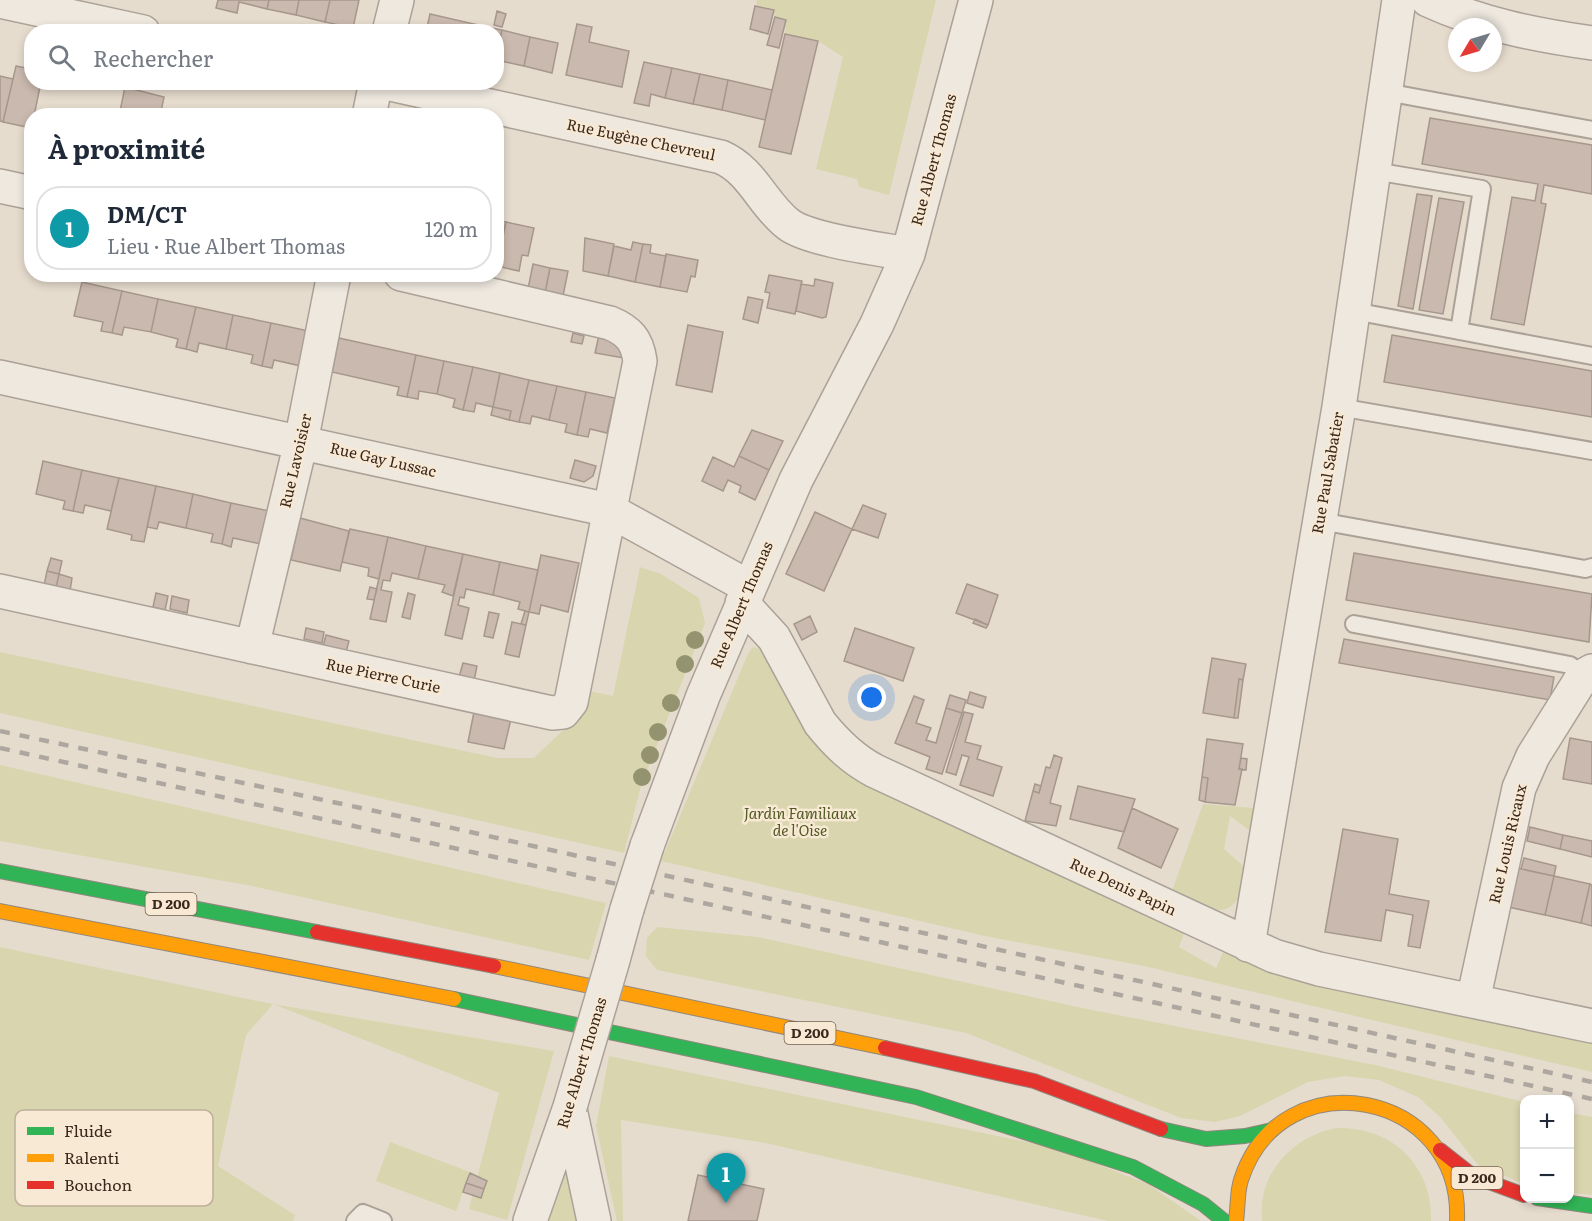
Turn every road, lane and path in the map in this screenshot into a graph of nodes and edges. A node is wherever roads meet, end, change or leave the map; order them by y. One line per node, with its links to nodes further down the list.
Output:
1 (397, 0): 7 (street)
2 (976, 0): 19 (street, Rue Albert Thomas)
3 (1400, 0): 11 (street, Rue Paul Sabatier)
4 (1428, 0): 8 (street)
5 (0, 1): 6 (street)
6 (105, 24)
7 (391, 24)
8 (1592, 43)
9 (376, 90): 12 (street)
10 (415, 90): 13 (street, Rue Eugène Chevreul)
11 (1386, 92): 15 (lane); 16 (street, Rue Paul Sabatier)
12 (371, 108)
13 (497, 108)
14 (504, 110): 19 (street, Rue Eugène Chevreul)
15 (1592, 130)
16 (1374, 171): 22 (street, Rue Paul Sabatier); 23 (lane)
17 (0, 186): 18 (street)
18 (24, 191)
19 (908, 254): 33 (street, Rue Albert Thomas)
20 (332, 282): 27 (street, Rue Lavoisier)
21 (435, 282): 29 (street, Rue Pierre Curie)
22 (1354, 311): 23 (lane); 26 (street, Rue Paul Sabatier)
23 (1459, 331): 24 (lane)
24 (1592, 356)
25 (0, 376): 27 (street, Rue Gay Lussac)
26 (1339, 407): 28 (lane); 30 (street, Rue Paul Sabatier)
27 (301, 442): 29 (street, Rue Gay Lussac); 35 (street, Rue Lavoisier)
28 (1592, 451)
29 (609, 510): 33 (street, Rue Gay Lussac); 35 (street, Rue Pierre Curie)
30 (1320, 521): 31 (lane); 39 (street, Rue Paul Sabatier)
31 (1592, 567)
32 (0, 591): 35 (street, Rue Pierre Curie)
33 (745, 595): 39 (street, Rue Denis Papin); 42 (street, Rue Albert Thomas, bridge)
34 (1354, 624): 36 (lane)
35 (252, 647)
36 (1587, 673): 40 (street, Rue Louis Ricaux)
37 (0, 871): 43 (main road, D 200)
38 (0, 911): 52 (main road)
39 (1248, 945): 40 (street, Rue Denis Papin)
40 (1473, 1000): 41 (street, Rue Denis Papin)
41 (1592, 1026)
42 (570, 1107): 50 (street, Rue Albert Thomas); 51 (street)
43 (1272, 1130): 44 (main road); 53 (main road)
44 (1437, 1148): 45 (main road, D 200); 54 (main road)
45 (1520, 1194)
46 (1572, 1203): 47 (main road)
47 (1592, 1206)
48 (355, 1221): 49 (lane)
49 (383, 1221)
50 (531, 1221)
51 (594, 1221)
52 (1224, 1221)
53 (1236, 1221)
54 (1457, 1221)

